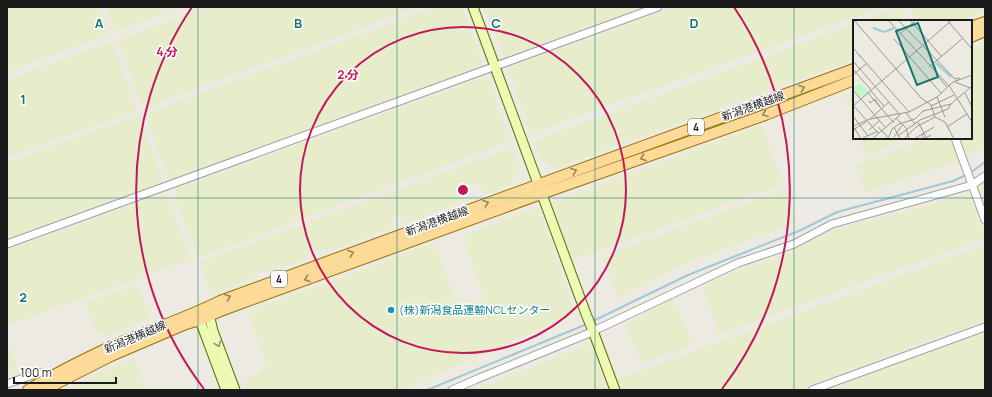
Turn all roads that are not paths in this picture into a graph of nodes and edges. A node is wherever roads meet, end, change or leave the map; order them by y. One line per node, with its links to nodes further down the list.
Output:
1 (473, 7): 7 (street)
2 (658, 7): 7 (street)
3 (985, 22): 4 (main road)
4 (972, 27)
5 (985, 32): 6 (main road)
6 (972, 36)
7 (495, 67): 13 (street); 15 (street)
8 (853, 69): 13 (main road, 新潟港横越線 / 4, one-way to 8)
9 (853, 80): 13 (main road, 新潟港横越線 / 4, one-way to 13)
10 (955, 139): 12 (street)
11 (985, 176): 12 (street)
12 (972, 185): 14 (street); 18 (street)
13 (540, 189): 16 (main road, 新潟港横越線 / 4); 18 (street)
14 (985, 220)
15 (7, 244)
16 (203, 313): 19 (main road, 新潟港横越線 / 4); 22 (main road, 新潟港横越線 / 4); 23 (street); 24 (street, one-way to 24)
17 (985, 328): 27 (street)
18 (593, 331): 25 (street); 26 (street)
19 (48, 378): 20 (street); 21 (main road, 新潟港横越線 / 4)
20 (7, 384)
21 (28, 390)
22 (44, 390)
23 (226, 390)
24 (235, 390)
25 (452, 390)
26 (615, 390)
27 (812, 390)

